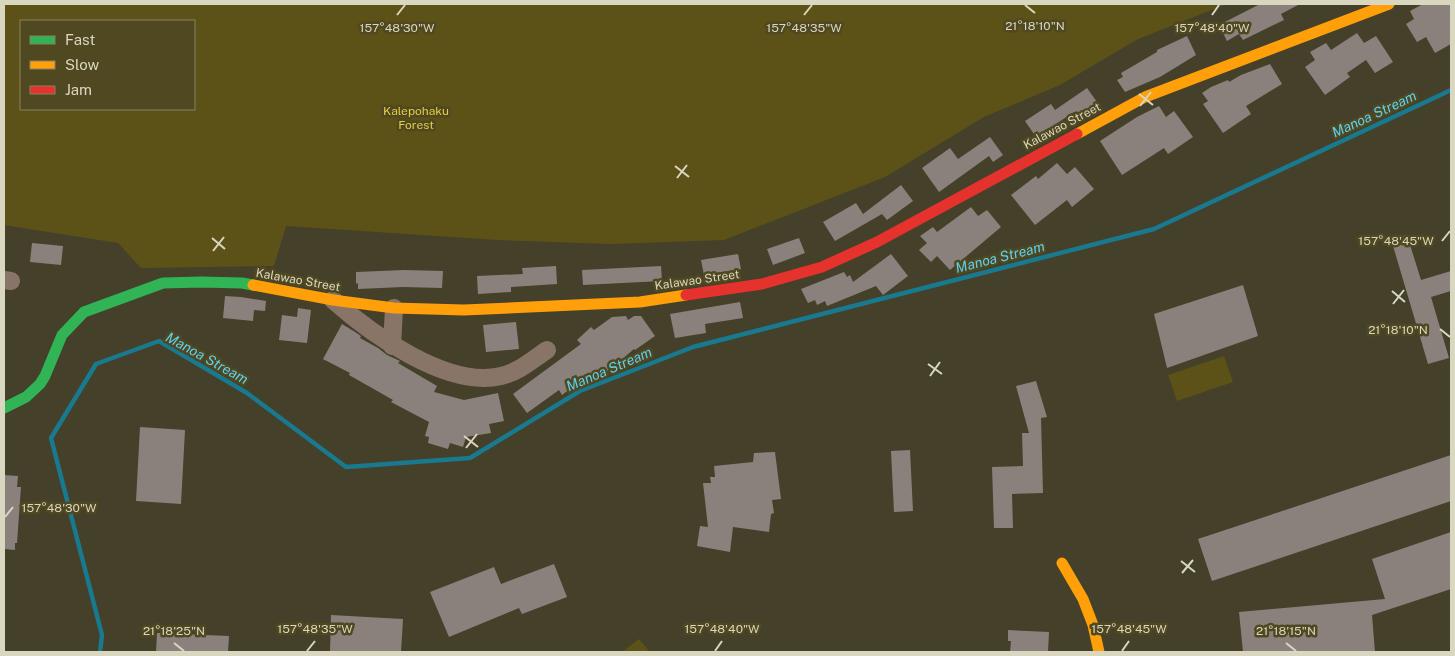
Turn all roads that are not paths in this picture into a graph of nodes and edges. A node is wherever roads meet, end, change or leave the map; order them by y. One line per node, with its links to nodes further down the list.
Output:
1 (1388, 4): 3 (street, Kalawao Street)
2 (333, 300): 3 (street, Kalawao Street); 4 (street); 6 (street, Kalawao Street)
3 (394, 308): 4 (street)
4 (392, 346): 5 (street)
5 (547, 350)
6 (4, 408)
7 (1062, 563): 8 (street)
8 (1098, 652)

